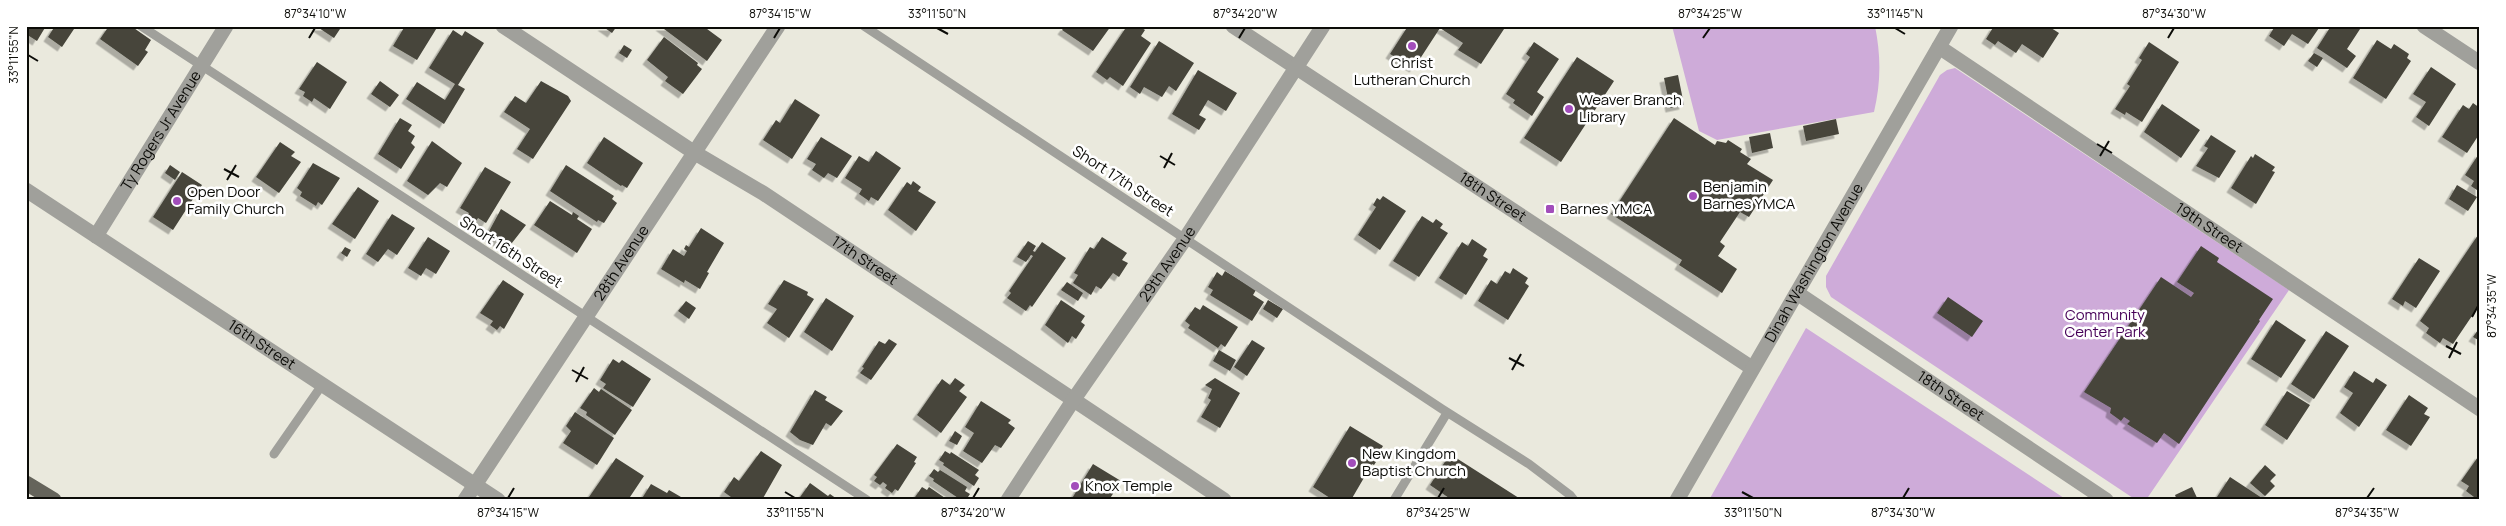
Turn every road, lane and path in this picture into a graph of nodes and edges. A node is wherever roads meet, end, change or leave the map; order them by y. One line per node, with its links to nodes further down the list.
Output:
1 (141, 26): 12 (lane, Short 16th Street)
2 (226, 26): 12 (street, Ty Rogers Jr Avenue)
3 (503, 26): 14 (street, 17th Street)
4 (778, 26): 14 (street, 28th Avenue)
5 (864, 26): 17 (lane, Short 17th Street)
6 (1233, 26): 13 (street, 18th Street)
7 (1323, 26): 13 (street, 29th Avenue)
8 (2424, 26): 11 (street)
9 (1947, 28): 10 (street, Dinah Washington Avenue)
10 (1939, 47): 18 (street, Dinah Washington Avenue); 23 (street, 19th Street)
11 (2480, 63)
12 (200, 66): 16 (street, Ty Rogers Jr Avenue); 19 (lane, Short 16th Street)
13 (1295, 67): 17 (street, 29th Avenue); 20 (street, 18th Street)
14 (695, 154): 19 (street, 28th Avenue); 22 (street, 17th Street)
15 (26, 190): 16 (street, 16th Street)
16 (96, 236): 21 (street, 16th Street)
17 (1186, 239): 22 (street, 29th Avenue); 24 (lane, Short 17th Street)
18 (1796, 293): 20 (street, Dinah Washington Avenue); 37 (street, 18th Street)
19 (587, 318): 27 (street, 28th Avenue); 31 (lane, Short 16th Street)
20 (1752, 368): 36 (street, Dinah Washington Avenue)
21 (322, 384): 25 (lane); 27 (street, 16th Street)
22 (1074, 399): 32 (street, 29th Avenue); 33 (street, 17th Street)
23 (2480, 409)
24 (1444, 411): 34 (lane); 35 (lane, Short 17th Street)
25 (274, 454)
26 (26, 483): 28 (main road)
27 (475, 484): 29 (street, 28th Avenue); 30 (street, 16th Street)
28 (54, 500)
29 (465, 500)
30 (498, 500)
31 (867, 500)
32 (1008, 500)
33 (1224, 500)
34 (1394, 500)
35 (1574, 500)
36 (1677, 500)
37 (2106, 500)

